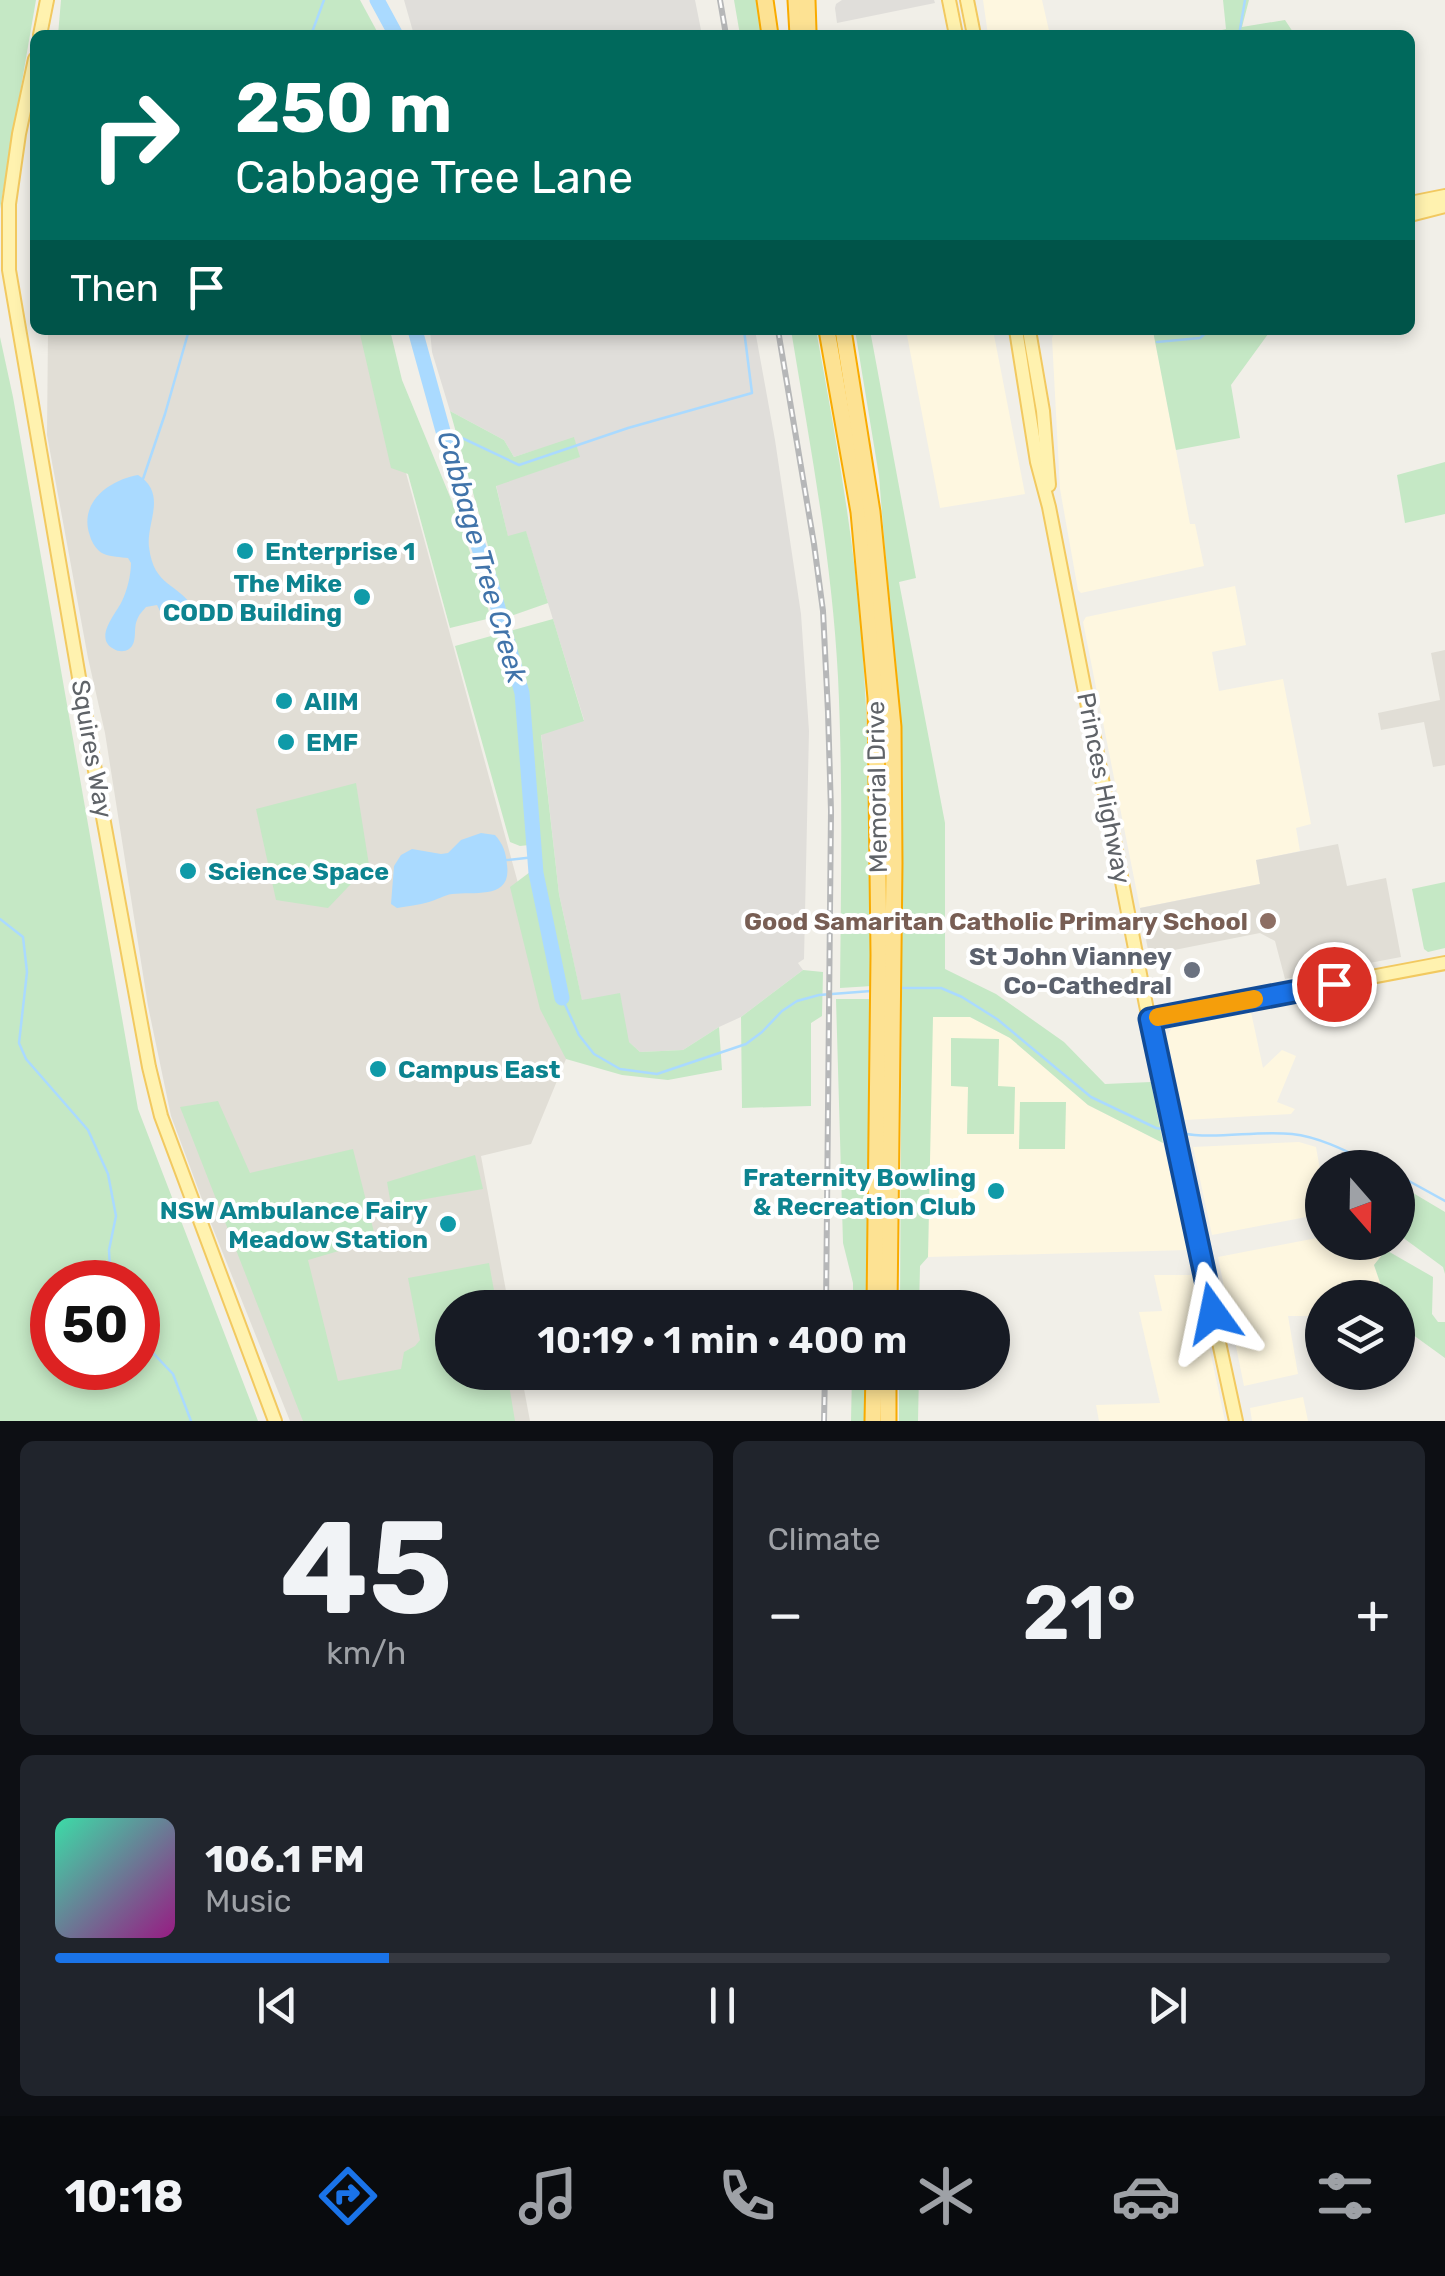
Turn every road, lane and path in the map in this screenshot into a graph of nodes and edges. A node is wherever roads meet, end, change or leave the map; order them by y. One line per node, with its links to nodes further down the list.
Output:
1 (47, 0): 8 (main road)
2 (765, 0): 9 (highway)
3 (774, 0): 10 (highway)
4 (796, 0): 11 (highway)
5 (808, 0): 12 (highway)
6 (949, 0): 13 (main road)
7 (967, 0): 14 (main road)
8 (41, 30)
9 (769, 30)
10 (777, 30)
11 (798, 30)
12 (808, 30)
13 (955, 30)
14 (973, 30)
15 (30, 84): 33 (main road, Squires Way)
16 (1445, 196): 17 (main road)
17 (1415, 203)
18 (1445, 206): 19 (main road)
19 (1415, 214)
20 (829, 335): 25 (highway, Memorial Drive)
21 (844, 335): 25 (highway, Memorial Drive)
22 (1017, 335): 24 (main road, Princes Highway)
23 (1030, 335): 24 (main road, Princes Highway)
24 (1049, 507): 27 (main road, Princes Highway)
25 (886, 955): 28 (highway, Memorial Drive)
26 (1445, 962): 27 (main road)
27 (1150, 1019): 36 (main road, Princes Highway)
28 (885, 1027): 29 (highway, Memorial Drive); 30 (highway, Memorial Drive)
29 (876, 1290)
30 (889, 1290)
31 (874, 1390): 34 (highway)
32 (888, 1390): 35 (highway)
33 (275, 1421)
34 (873, 1421)
35 (888, 1421)
36 (1236, 1421)

